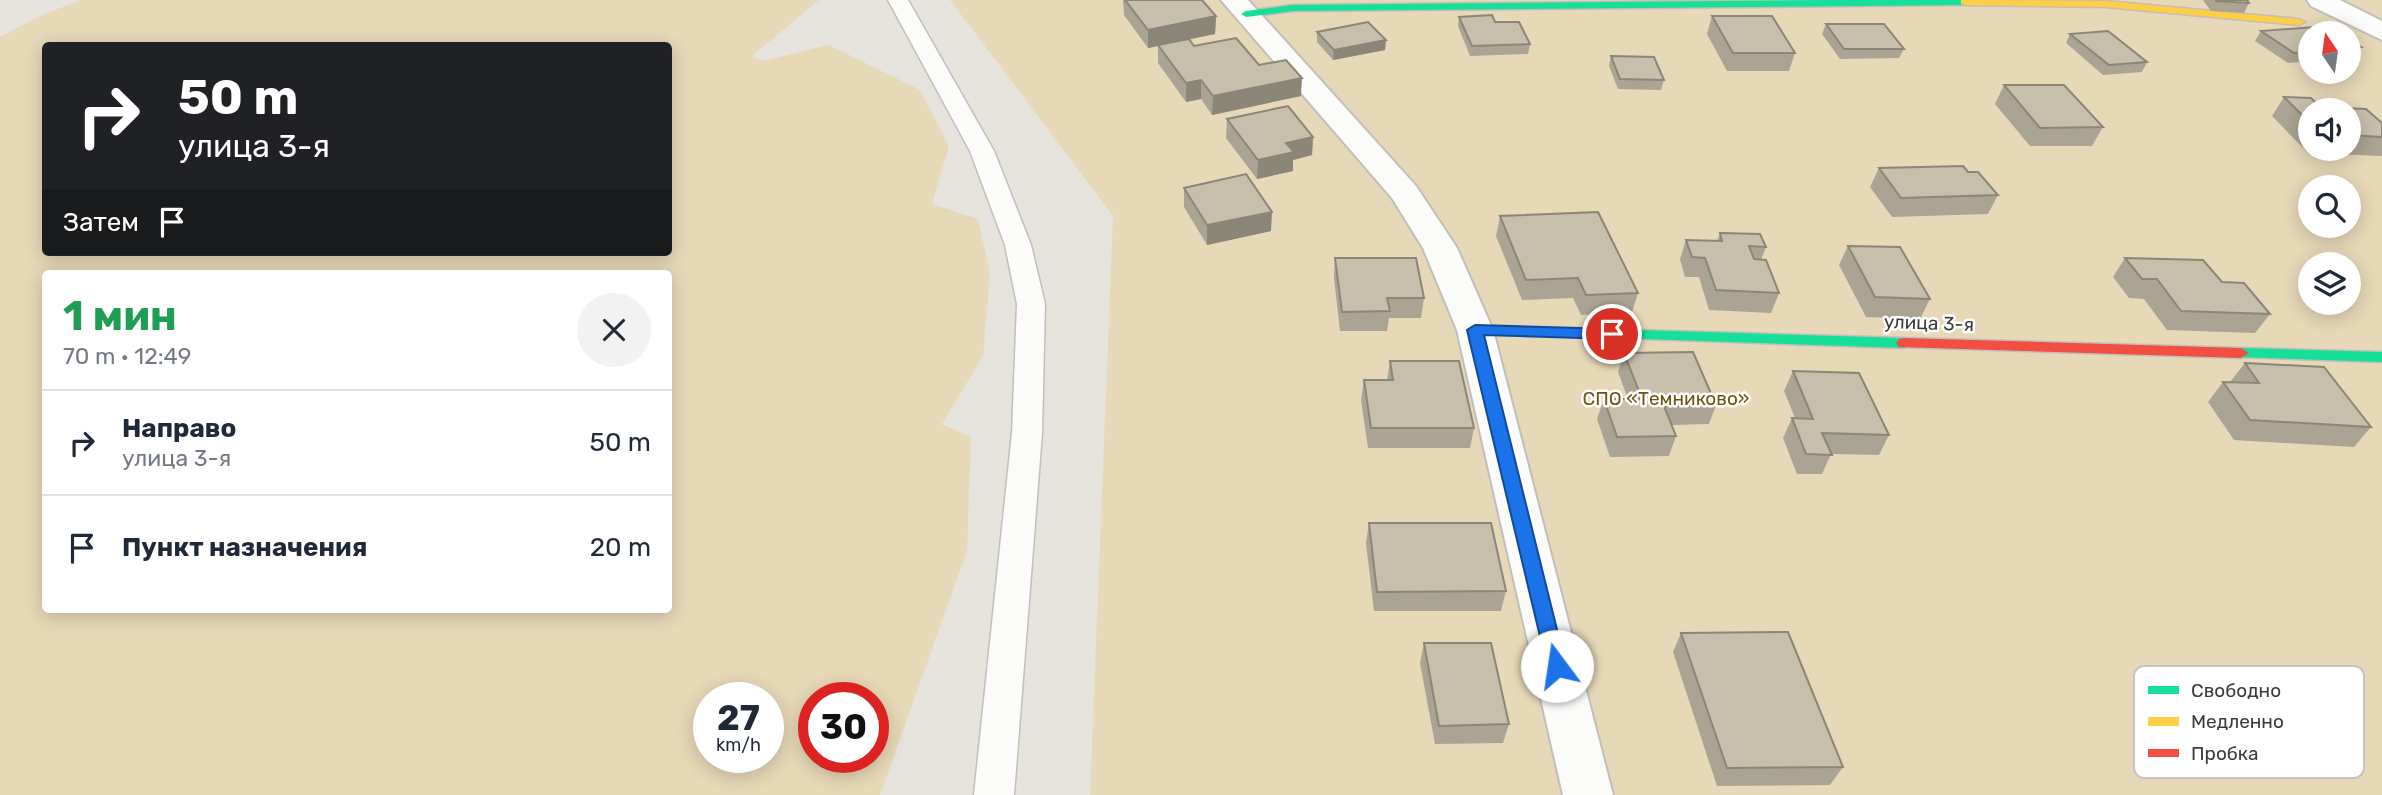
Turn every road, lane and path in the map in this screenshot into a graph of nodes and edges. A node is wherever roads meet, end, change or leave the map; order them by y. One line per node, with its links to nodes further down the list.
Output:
1 (898, 0): 9 (lane)
2 (2320, 0): 6 (street)
3 (2038, 1): 4 (street); 5 (street)
4 (1240, 7): 7 (street)
5 (2298, 22)
6 (2382, 32)
7 (1475, 330): 8 (street, улица 3-я); 10 (street)
8 (2382, 358)
9 (994, 795)
10 (1588, 795)

